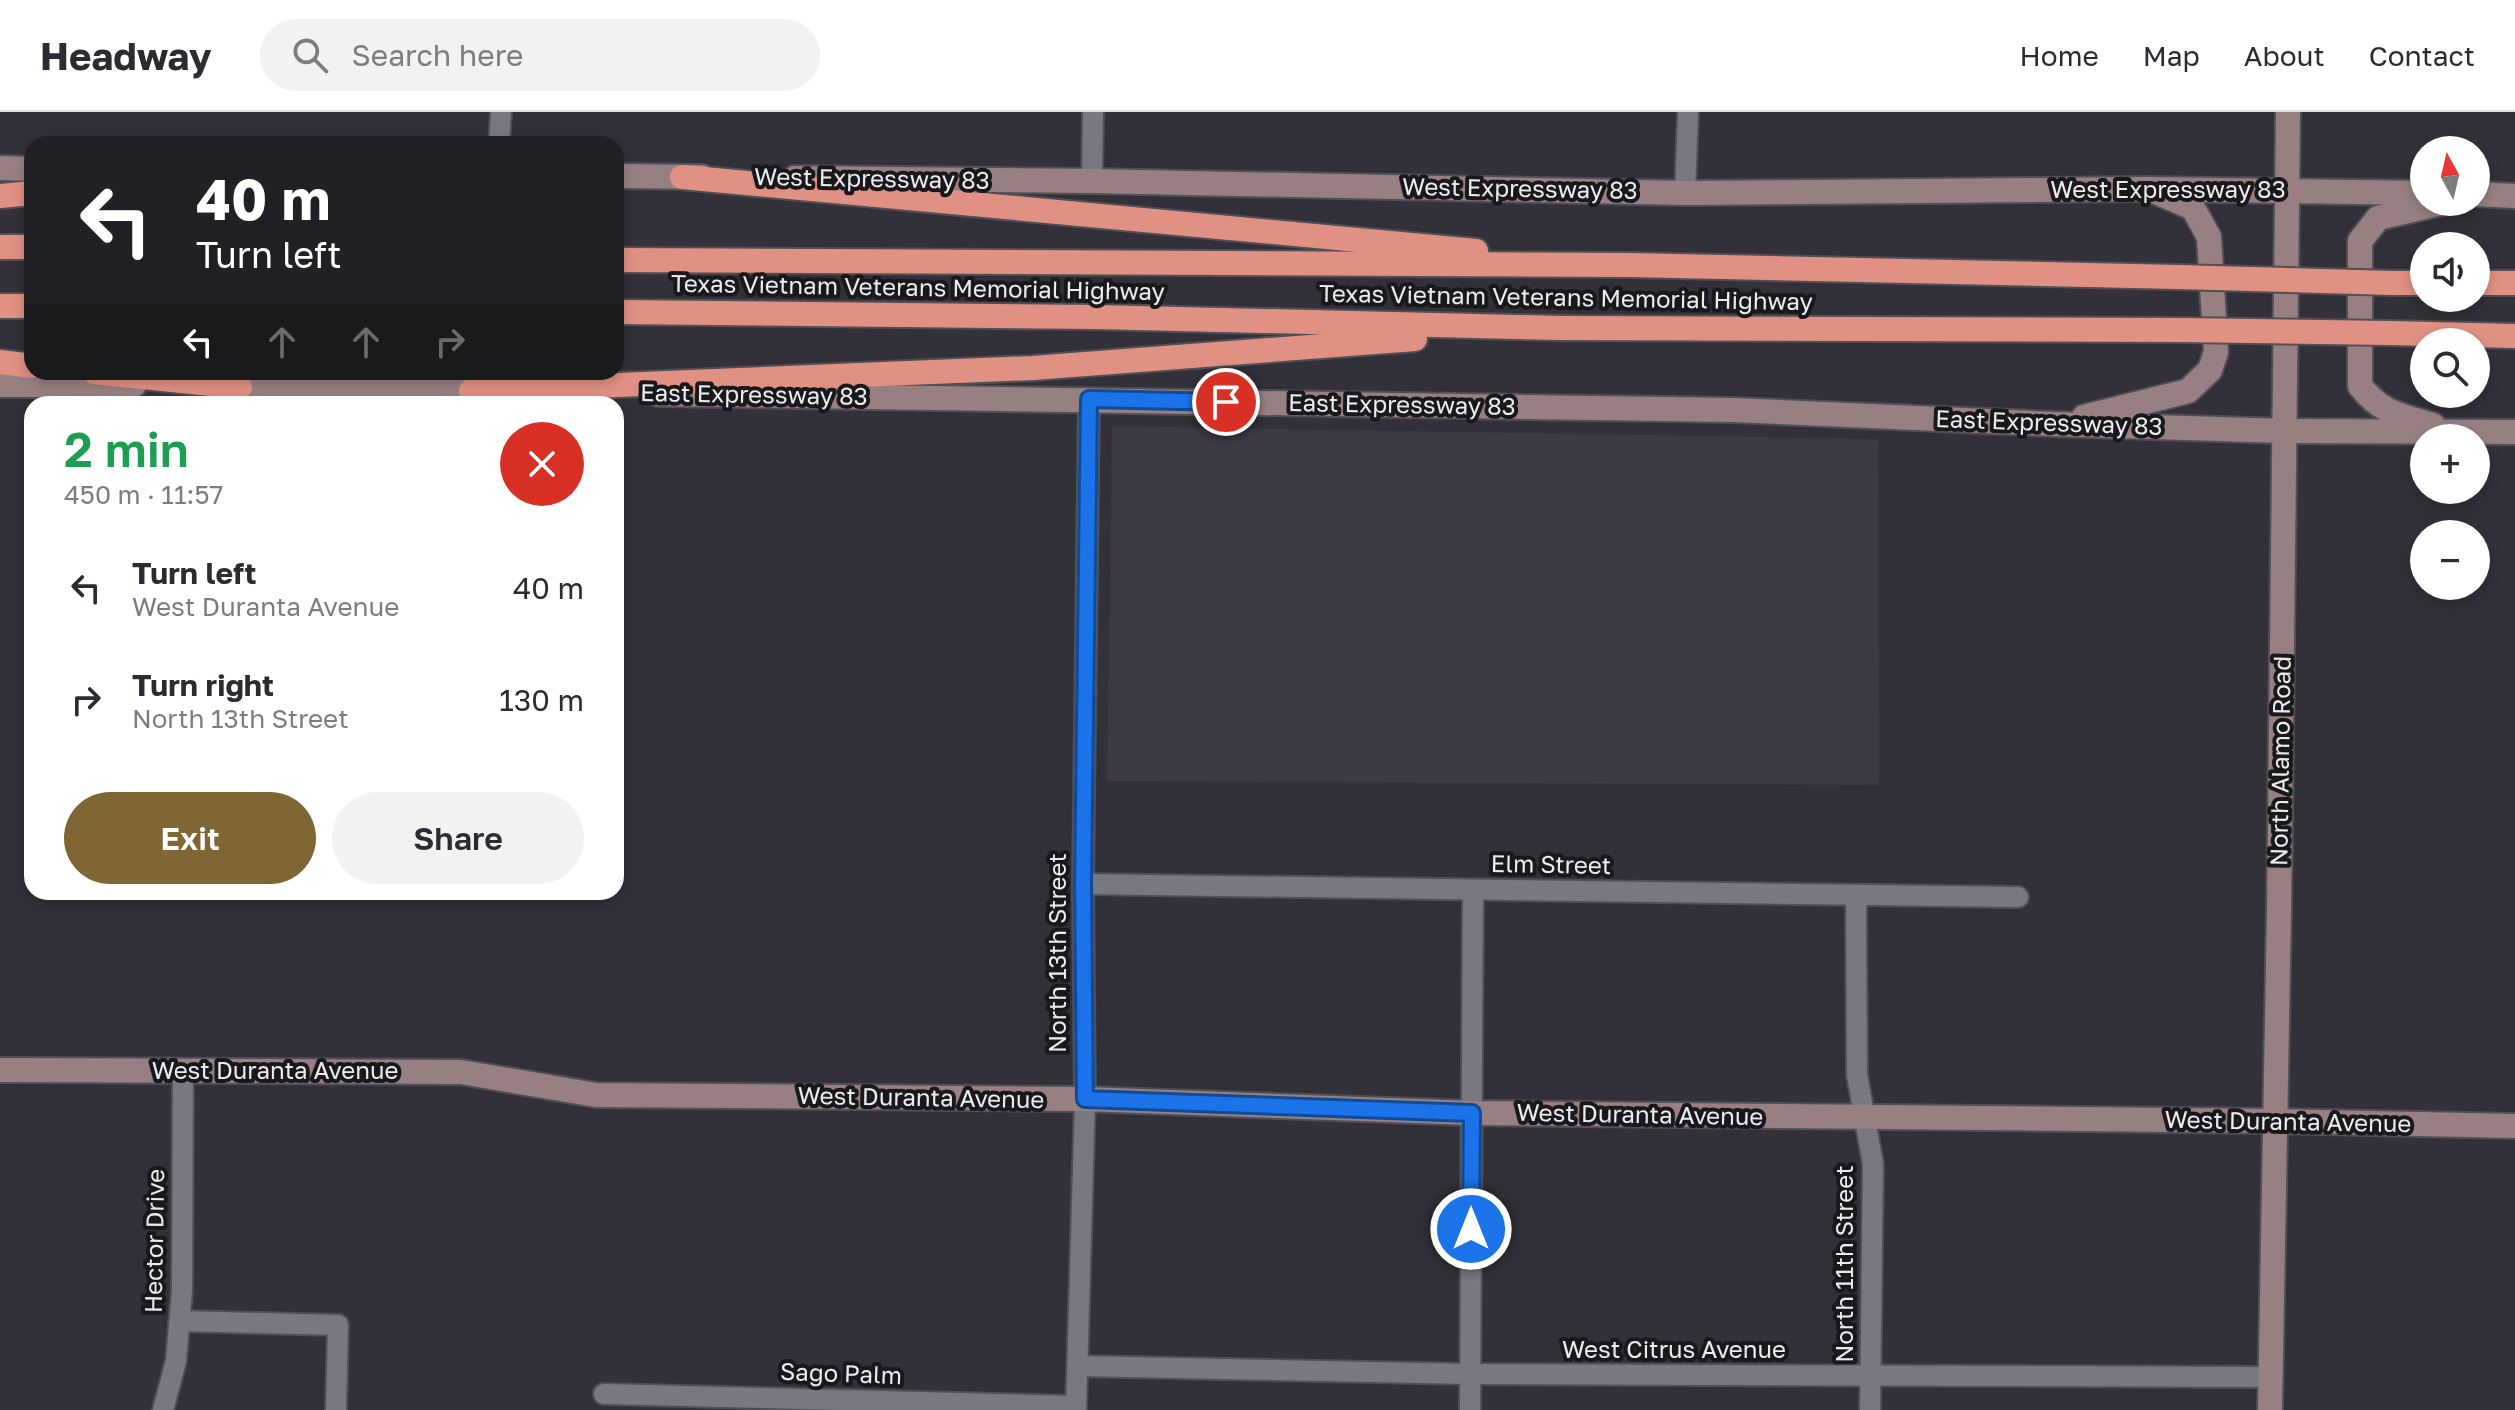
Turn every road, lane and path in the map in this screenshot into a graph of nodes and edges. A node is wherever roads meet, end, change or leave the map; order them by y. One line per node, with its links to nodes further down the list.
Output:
1 (501, 112): 5 (street)
2 (1093, 112): 10 (street)
3 (1688, 112): 13 (street)
4 (2288, 112): 12 (main road, North Alamo Road)
5 (500, 136)
6 (0, 168): 7 (main road)
7 (24, 169)
8 (624, 176): 9 (main road, West Expressway 83)
9 (682, 177): 10 (main road, West Expressway 83); 23 (highway)
10 (1092, 181): 13 (main road, West Expressway 83)
11 (2146, 189): 12 (main road, West Expressway 83); 13 (main road, West Expressway 83); 39 (main road)
12 (2288, 191): 14 (main road, West Expressway 83); 41 (main road, North Alamo Road)
13 (1685, 193)
14 (2410, 193)
15 (24, 194): 17 (highway)
16 (2490, 195): 18 (main road)
17 (0, 196)
18 (2515, 196)
19 (2410, 210): 40 (main road)
20 (0, 247): 21 (highway)
21 (24, 247)
22 (624, 260): 23 (highway, Texas Vietnam Veterans Memorial Highway)
23 (1630, 265): 24 (highway, Texas Vietnam Veterans Memorial Highway, bridge)
24 (2410, 283)
25 (2490, 283): 26 (highway)
26 (2515, 283)
27 (0, 306): 28 (highway)
28 (24, 306)
29 (624, 312): 30 (highway, Texas Vietnam Veterans Memorial Highway)
30 (1561, 328): 31 (highway, Texas Vietnam Veterans Memorial Highway, bridge); 37 (highway)
31 (2515, 336)
32 (0, 362): 33 (highway)
33 (24, 365)
34 (172, 380): 36 (highway)
35 (0, 385): 36 (main road, East Expressway 83)
36 (240, 387): 37 (main road, East Expressway 83)
37 (471, 391): 38 (main road, East Expressway 83)
38 (1089, 399): 39 (main road, East Expressway 83); 45 (street, North 13th Street)
39 (2054, 424): 41 (main road, East Expressway 83)
40 (2429, 424)
41 (2285, 431): 42 (main road, East Expressway 83); 54 (main road, North Alamo Road)
42 (2410, 432)
43 (2490, 432): 44 (main road, East Expressway 83)
44 (2515, 432)
45 (1083, 884): 46 (street, Elm Street); 51 (street, North 13th Street)
46 (1473, 890): 47 (street, Elm Street); 52 (street)
47 (1856, 895): 48 (street, Elm Street); 53 (street, North 11th Street)
48 (2018, 897)
49 (0, 1070): 50 (main road, West Duranta Avenue)
50 (183, 1071): 51 (main road, West Duranta Avenue); 56 (street, Hector Drive)
51 (1085, 1099): 52 (main road, West Duranta Avenue); 57 (street, North 13th Street)
52 (1472, 1113): 53 (main road, West Duranta Avenue); 58 (street)
53 (1866, 1118): 54 (main road, West Duranta Avenue); 59 (street, North 11th Street)
54 (2274, 1121): 55 (main road, West Duranta Avenue); 60 (main road, North Alamo Road)
55 (2515, 1126)
56 (180, 1321): 63 (street, Hector Drive); 64 (street)
57 (1078, 1366): 58 (street, West Citrus Avenue); 62 (street, North 13th Street)
58 (1471, 1374): 59 (street, West Citrus Avenue); 65 (street)
59 (1871, 1377): 60 (street, West Citrus Avenue); 66 (street, North 11th Street)
60 (2270, 1377): 67 (main road, North Alamo Road)
61 (604, 1394): 62 (street, Sago Palm)
62 (1076, 1408)
63 (163, 1410)
64 (336, 1410)
65 (1470, 1410)
66 (1870, 1410)
67 (2270, 1410)

